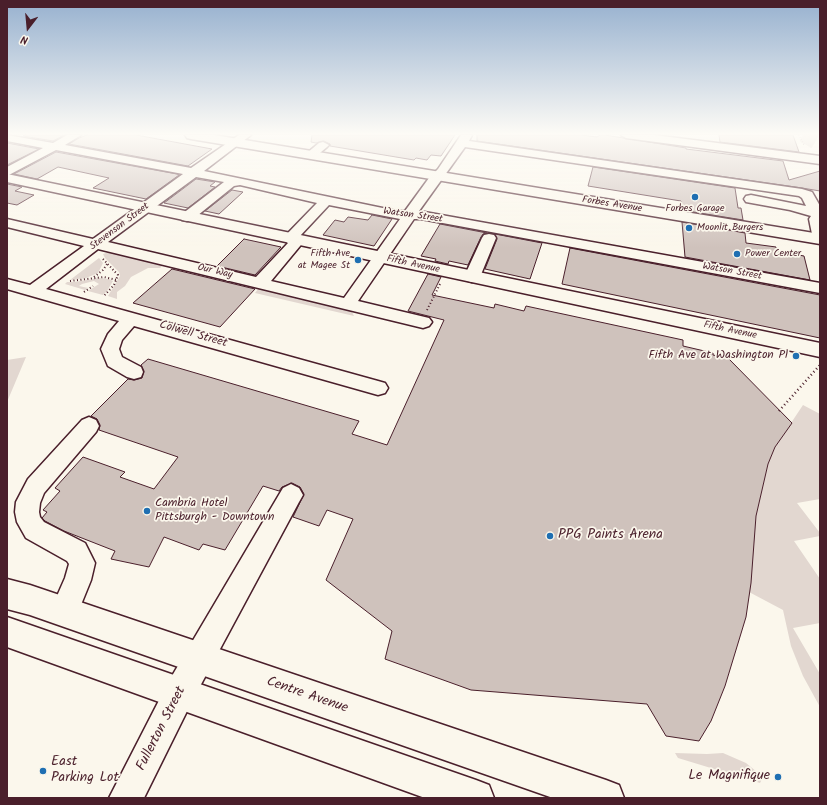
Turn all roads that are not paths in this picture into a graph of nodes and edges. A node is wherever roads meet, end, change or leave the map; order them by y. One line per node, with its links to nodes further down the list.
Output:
1 (194, 172): 11 (street, Stevenson Street)
2 (197, 173): 8 (street, Watson Street)
3 (417, 173): 6 (main road, Forbes Avenue)
4 (440, 173): 6 (street)
5 (674, 173): 12 (street)
6 (438, 176): 13 (street); 17 (main road, Forbes Avenue)
7 (7, 178): 11 (main road, Fifth Avenue)
8 (240, 181): 10 (street, Watson Street); 14 (street)
9 (751, 199): 12 (street)
10 (326, 201): 13 (street, Watson Street); 18 (street)
11 (144, 208): 14 (main road, Fifth Avenue); 19 (street, Stevenson Street)
12 (820, 214): 17 (street)
13 (409, 215): 20 (street); 24 (street, Watson Street)
14 (187, 217): 18 (main road, Fifth Avenue)
15 (7, 223): 19 (street, Our Way)
16 (489, 238): 21 (street)
17 (820, 239)
18 (294, 240): 20 (main road, Fifth Avenue); 22 (street)
19 (98, 250): 22 (street, Our Way); 25 (street, Stevenson Street)
20 (379, 258): 21 (main road, Fifth Avenue); 26 (street)
21 (472, 277): 29 (main road, Fifth Avenue)
22 (260, 283): 26 (street, Our Way)
23 (7, 284): 25 (street, Colwell Street)
24 (820, 288)
25 (33, 291): 28 (street, Colwell Street)
26 (348, 304): 27 (street, Our Way)
27 (424, 317)
28 (131, 318): 30 (street); 31 (street, Colwell Street)
29 (820, 350)
30 (134, 372)
31 (378, 388)
32 (89, 426): 35 (street)
33 (291, 495): 37 (street, Fullerton Street)
34 (7, 594): 35 (main road, Centre Avenue)
35 (64, 612): 37 (main road, Centre Avenue)
36 (7, 632): 38 (main road)
37 (198, 659): 38 (street, Fullerton Street); 39 (main road, Centre Avenue)
38 (180, 692): 40 (street, Fullerton Street); 41 (main road)
39 (589, 795)
40 (126, 798)
41 (476, 798)

